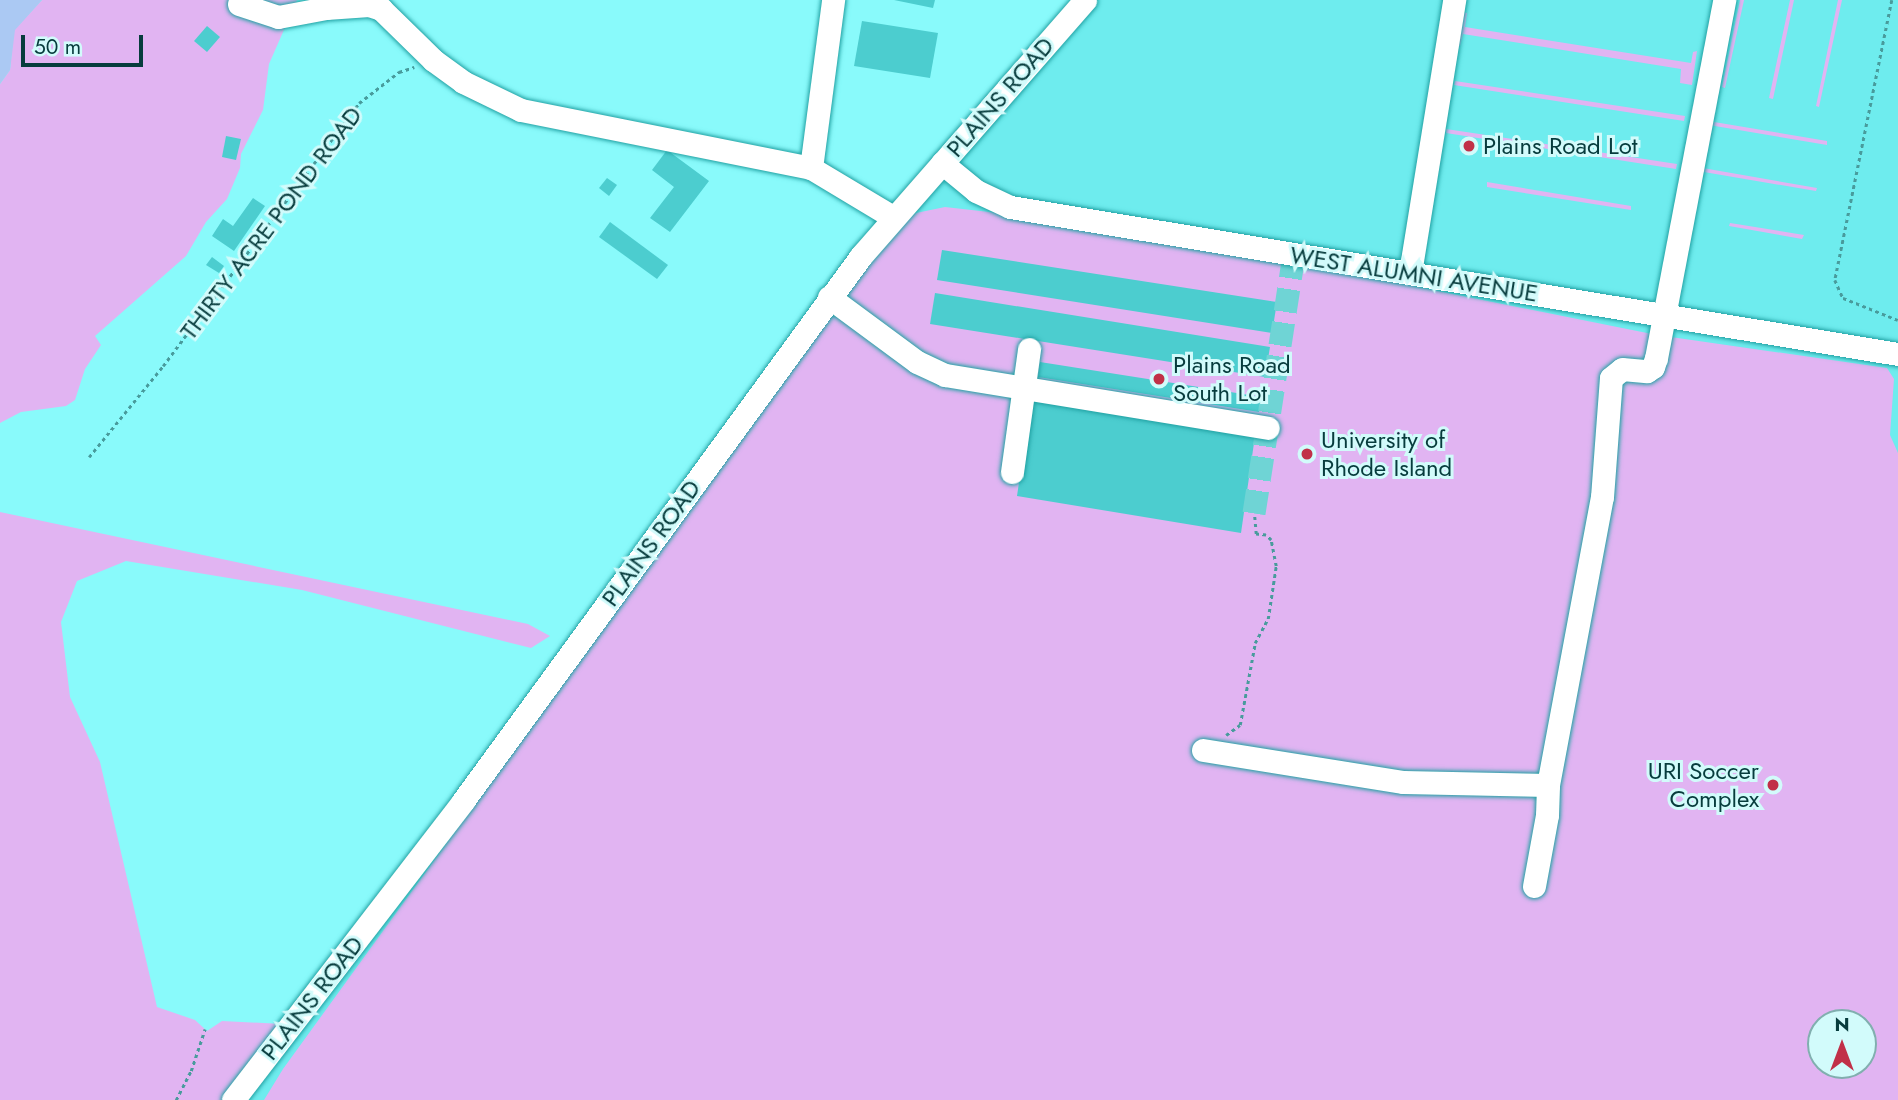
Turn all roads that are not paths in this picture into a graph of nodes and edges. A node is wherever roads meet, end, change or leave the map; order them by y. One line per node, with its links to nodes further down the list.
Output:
1 (833, 0): 7 (street)
2 (1085, 0): 6 (street, PLAINS ROAD)
3 (1454, 0): 9 (street)
4 (1724, 0): 11 (street)
5 (239, 4): 7 (street)
6 (942, 163): 8 (street, PLAINS ROAD); 9 (street, WEST ALUMNI AVENUE)
7 (811, 168): 8 (street)
8 (893, 217): 10 (street, PLAINS ROAD)
9 (1410, 274): 11 (street, WEST ALUMNI AVENUE)
10 (829, 297): 14 (street); 20 (street, PLAINS ROAD)
11 (1664, 316): 13 (street, WEST ALUMNI AVENUE); 18 (street)
12 (1029, 349): 14 (street)
13 (1898, 354)
14 (1023, 388): 15 (street); 16 (street)
15 (1268, 428)
16 (1012, 472)
17 (1203, 750): 18 (street)
18 (1548, 785): 19 (street)
19 (1534, 886)
20 (233, 1100)

